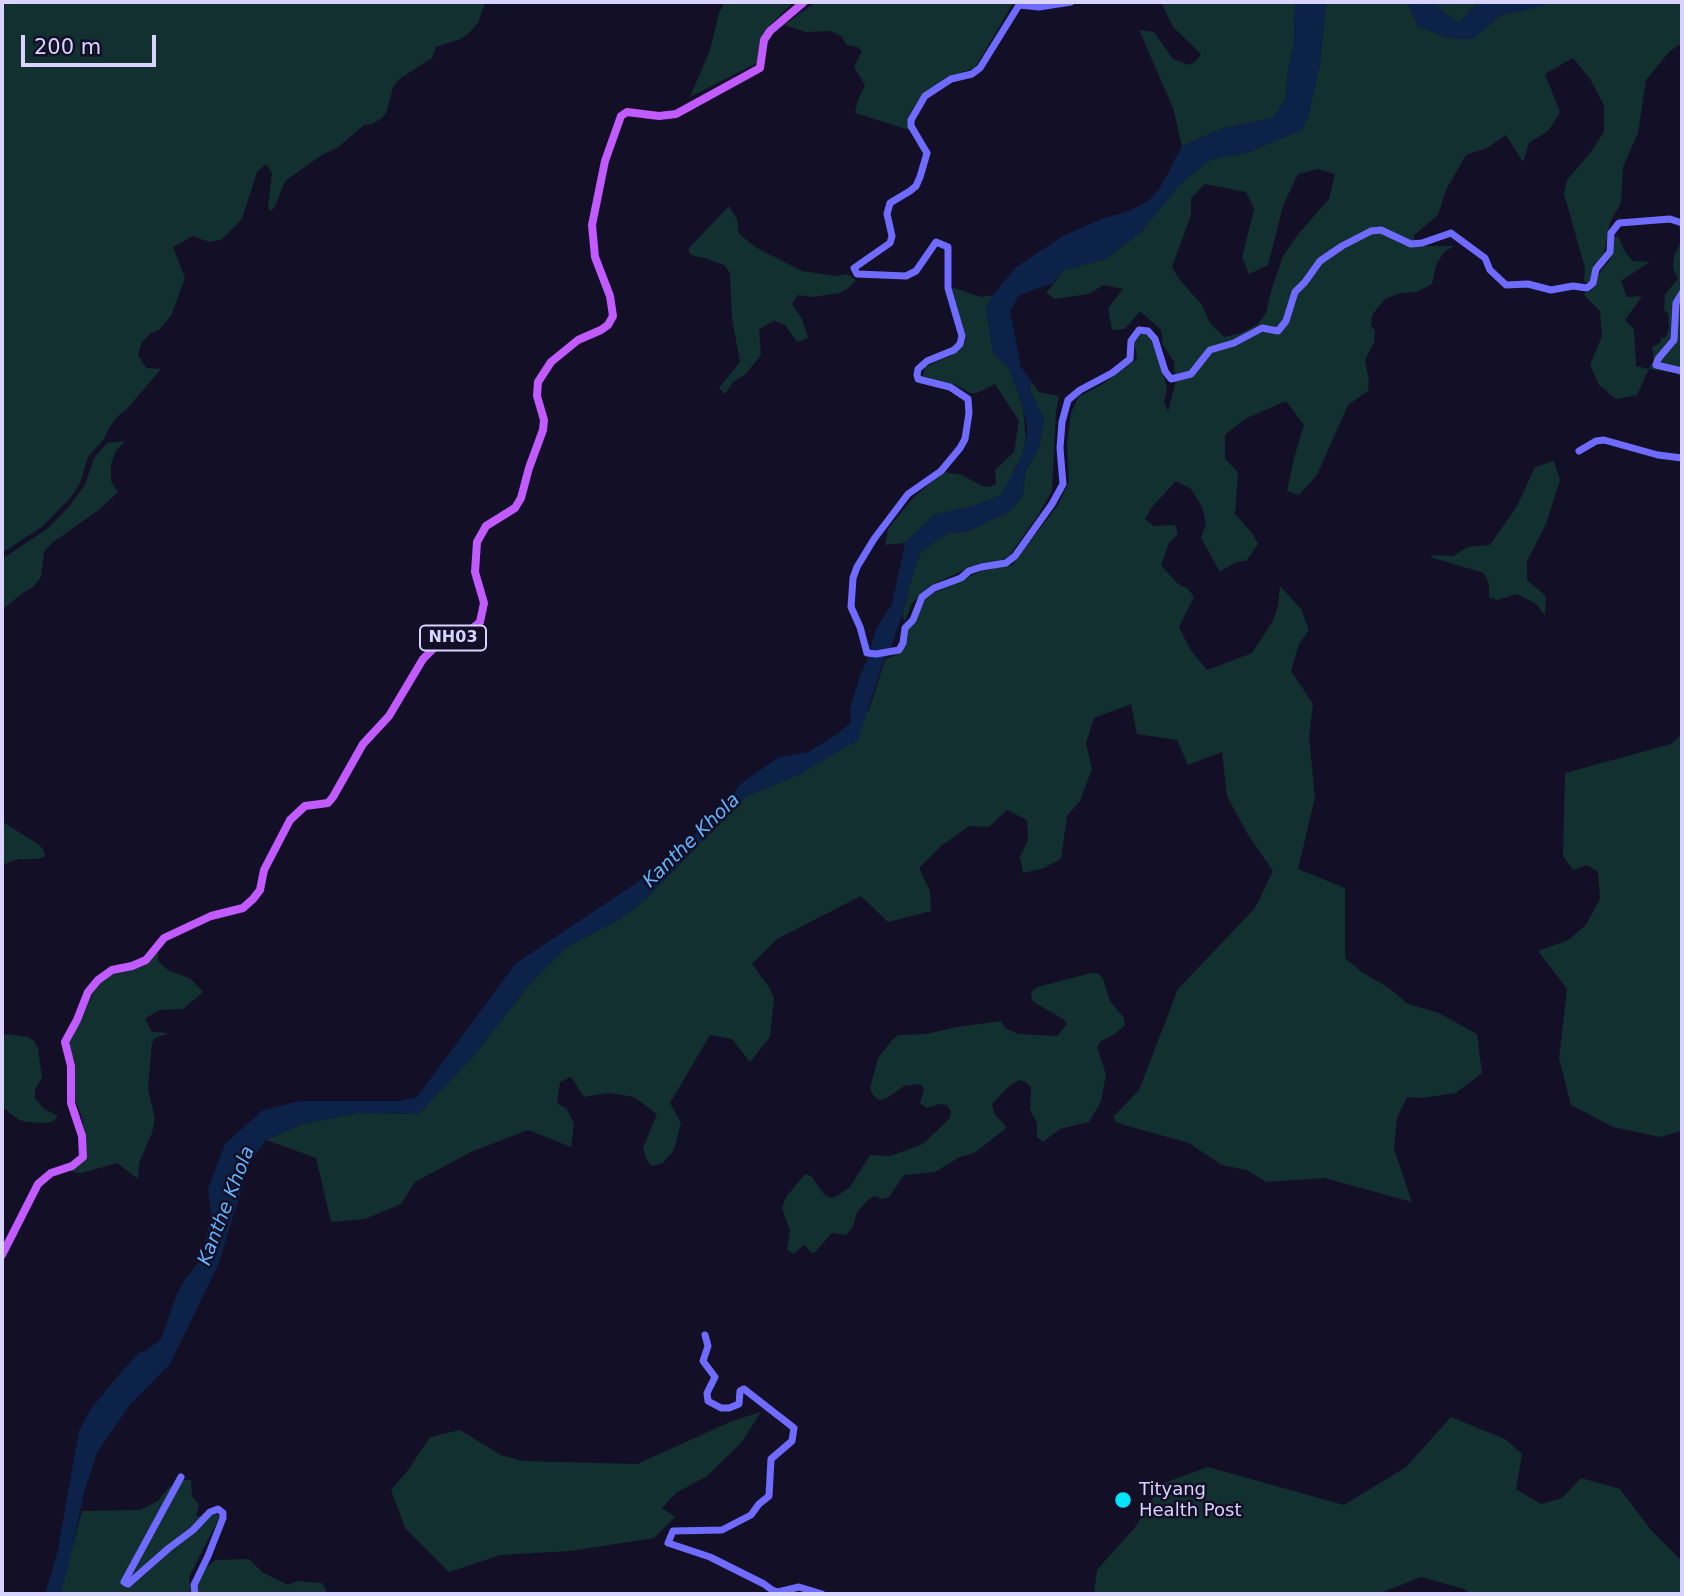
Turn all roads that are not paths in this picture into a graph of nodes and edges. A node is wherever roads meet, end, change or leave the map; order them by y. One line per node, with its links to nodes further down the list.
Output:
1 (804, 2): 8 (main road, NH03)
2 (1071, 2): 3 (street)
3 (1682, 223)
4 (1682, 293): 5 (street)
5 (1682, 371)
6 (1578, 451): 7 (street)
7 (1682, 458)
8 (2, 1255)
9 (705, 1335): 12 (street)
10 (181, 1477): 11 (street)
11 (195, 1594)
12 (822, 1594)

